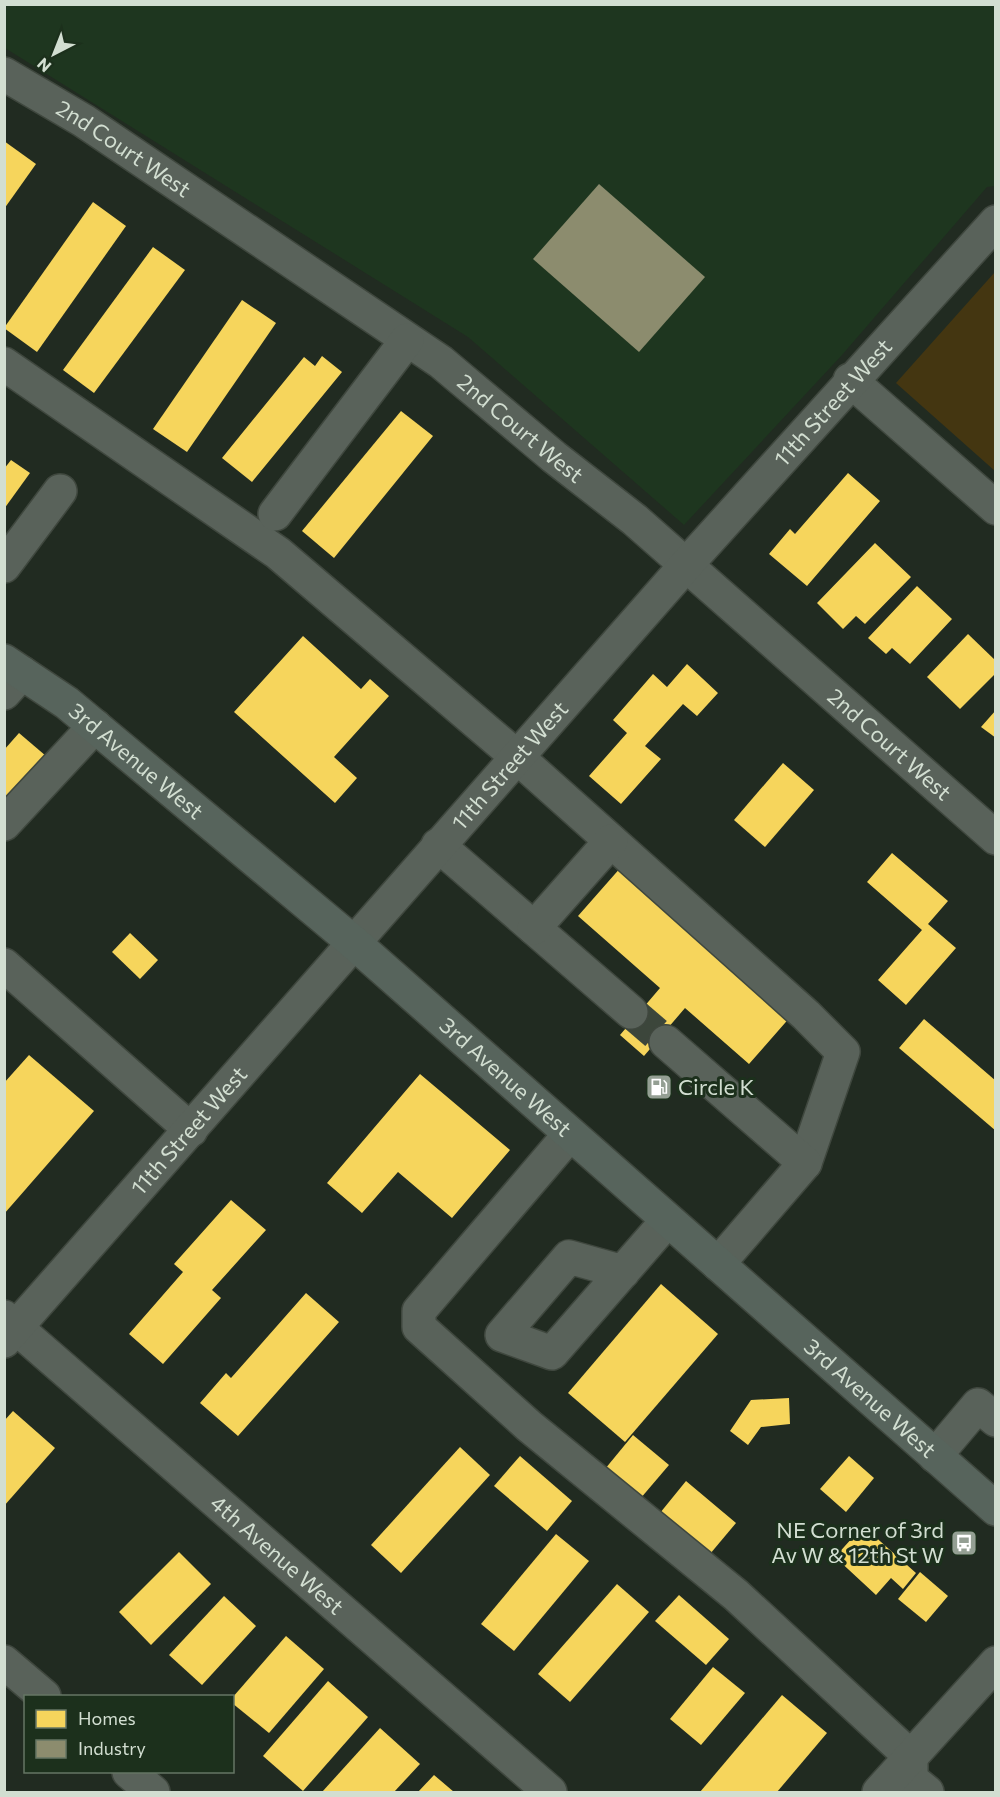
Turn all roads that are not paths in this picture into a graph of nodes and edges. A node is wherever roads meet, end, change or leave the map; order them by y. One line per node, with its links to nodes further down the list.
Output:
1 (4, 74): 3 (street, 2nd Court West)
2 (996, 222): 5 (street, 11th Street West)
3 (407, 340): 8 (street); 10 (street, 2nd Court West)
4 (4, 364): 13 (street)
5 (850, 380): 7 (street); 10 (street, 11th Street West)
6 (60, 491): 9 (street)
7 (996, 508)
8 (275, 514)
9 (10, 547)
10 (686, 565): 13 (street, 11th Street West); 15 (street, 2nd Court West)
11 (10, 676): 12 (main road, 3rd Avenue West)
12 (95, 726): 14 (street); 19 (main road, 3rd Avenue West)
13 (516, 756): 16 (street); 17 (street, 11th Street West)
14 (4, 824)
15 (996, 838)
16 (611, 841): 18 (street); 25 (street)
17 (438, 845): 18 (street); 19 (street, 11th Street West)
18 (534, 928): 21 (street)
19 (353, 942): 23 (street, 11th Street West); 24 (main road, 3rd Avenue West)
20 (5, 966): 23 (street)
21 (631, 1012)
22 (666, 1042): 25 (street)
23 (191, 1130): 29 (street, 11th Street West)
24 (570, 1134): 26 (main road, 3rd Avenue West); 36 (street)
25 (805, 1163): 27 (street)
26 (667, 1221): 27 (main road, 3rd Avenue West); 28 (street)
27 (718, 1264): 31 (main road, 3rd Avenue West)
28 (623, 1272)
29 (8, 1328): 39 (street, 4th Avenue West)
30 (996, 1420): 31 (street)
31 (935, 1456): 32 (main road, 3rd Avenue West)
32 (994, 1505)
33 (4, 1662): 35 (street)
34 (996, 1663): 36 (street)
35 (43, 1695)
36 (911, 1757): 40 (street); 41 (street)
37 (130, 1773): 38 (street)
38 (153, 1792)
39 (550, 1792)
40 (879, 1792)
41 (927, 1792)

